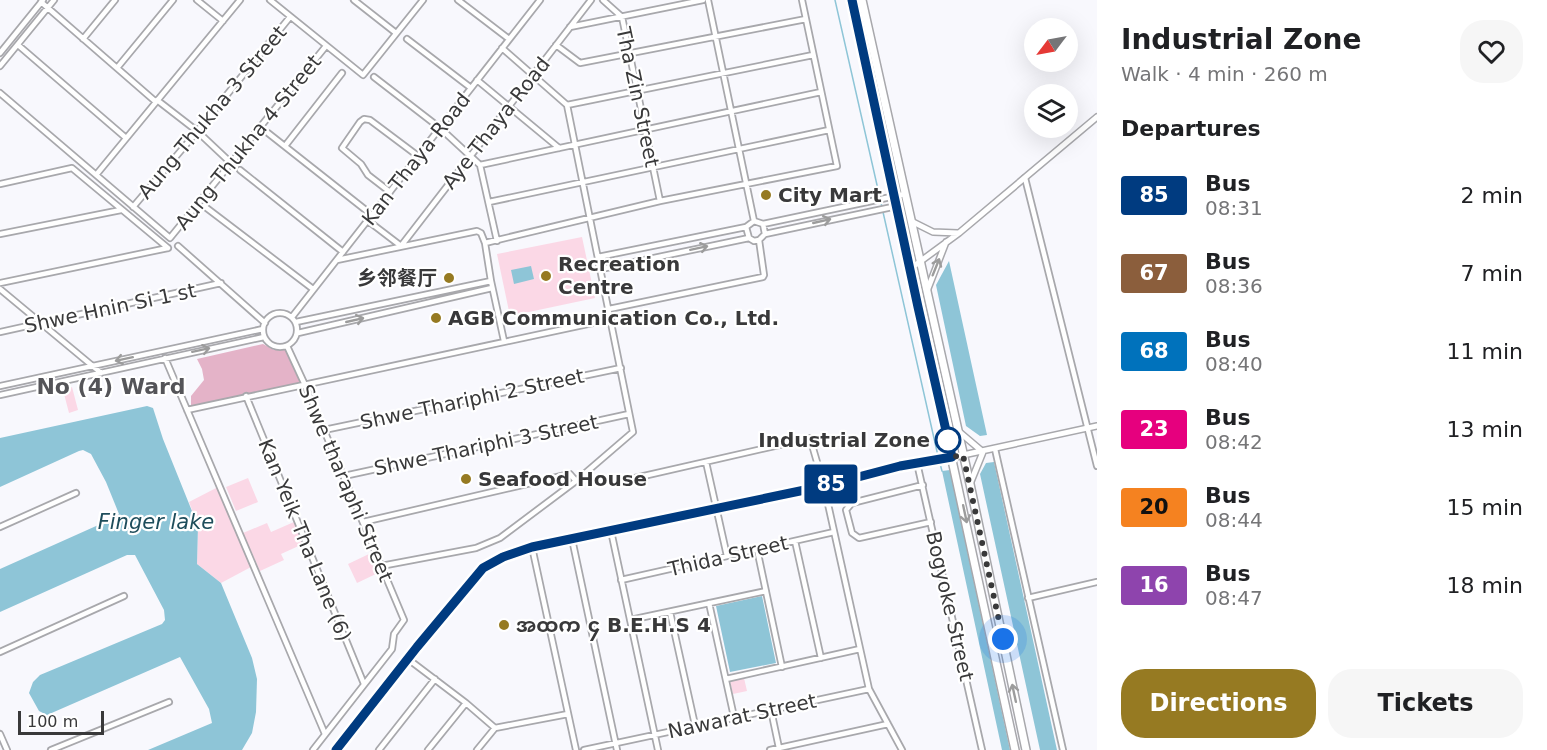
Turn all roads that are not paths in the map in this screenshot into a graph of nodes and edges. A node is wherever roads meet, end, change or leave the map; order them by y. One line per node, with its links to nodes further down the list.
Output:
1 (54, 0): 20 (street)
2 (115, 0): 28 (street)
3 (173, 0): 39 (street)
4 (197, 0): 24 (street)
5 (240, 0): 24 (street)
6 (270, 0): 21 (street)
7 (354, 0): 19 (street)
8 (423, 0): 26 (street)
9 (458, 0): 30 (street)
10 (540, 0): 30 (street, Kan Thaya Road)
11 (591, 0): 25 (street, Aye Thaya Road)
12 (603, 0): 22 (street, Tha Zin Street)
13 (703, 0): 22 (street)
14 (708, 0): 27 (street)
15 (802, 0): 23 (street)
16 (852, 0): 77 (main road)
17 (862, 0): 76 (main road)
18 (42, 1): 20 (street); 35 (street)
19 (362, 2): 26 (street)
20 (47, 8): 28 (street); 31 (street)
21 (290, 17): 33 (street); 57 (street, Aung Thukha 3 Street)
22 (622, 17): 25 (street); 36 (street, Tha Zin Street)
23 (806, 19): 27 (street); 37 (street)
24 (223, 21): 49 (street)
25 (569, 28): 32 (street, Aye Thaya Road)
26 (396, 33): 33 (street)
27 (716, 37): 36 (street); 41 (street)
28 (83, 39): 39 (street)
29 (407, 39): 45 (street)
30 (509, 39): 34 (street, Kan Thaya Road)
31 (18, 45): 38 (street); 59 (street)
32 (556, 45): 36 (street); 42 (street, Aye Thaya Road)
33 (326, 46): 66 (street, Aung Thukha 4 Street)
34 (502, 48): 42 (street); 44 (street, Kan Thaya Road)
35 (0, 53)
36 (629, 54): 46 (street, Tha Zin Street)
37 (813, 55): 41 (street); 47 (street)
38 (0, 66)
39 (117, 68): 49 (street)
40 (342, 73): 61 (street)
41 (723, 73): 46 (street); 52 (street)
42 (532, 75): 50 (street); 51 (street, Aye Thaya Road)
43 (374, 77): 54 (street)
44 (477, 80): 45 (street, Kan Thaya Road); 51 (street)
45 (471, 88): 54 (street, Kan Thaya Road)
46 (637, 91): 50 (street); 55 (street, Tha Zin Street)
47 (821, 92): 52 (street); 56 (street)
48 (0, 93): 70 (street)
49 (157, 101): 57 (street); 59 (street)
50 (567, 105): 60 (street)
51 (509, 106): 62 (street); 64 (street, Aye Thaya Road)
52 (731, 111): 55 (street); 63 (street)
53 (1097, 117): 71 (street)
54 (440, 128): 64 (street); 65 (street, Kan Thaya Road)
55 (645, 130): 60 (street); 68 (street, Tha Zin Street)
56 (829, 130): 63 (street); 73 (street)
57 (197, 131): 66 (street); 82 (street, Aung Thukha 3 Street)
58 (268, 133): 61 (street)
59 (126, 138): 70 (street)
60 (575, 145): 62 (street); 72 (street)
61 (285, 146): 84 (street)
62 (559, 148): 67 (street)
63 (739, 149): 68 (street); 73 (street)
64 (470, 155): 67 (street); 100 (street, Aye Thaya Road)
65 (418, 156): 75 (street, Kan Thaya Road); 75 (street)
66 (231, 163): 82 (street, Aung Thukha 4 Street)
67 (480, 165): 79 (street)
68 (652, 167): 72 (street); 78 (street, Tha Zin Street)
69 (240, 171): 101 (street)
70 (96, 175): 82 (street)
71 (1025, 178): 91 (street); 135 (street)
72 (583, 182): 79 (street); 85 (street)
73 (746, 183): 78 (street); 87 (street)
74 (0, 184): 83 (street)
75 (390, 192): 84 (street, Kan Thaya Road)
76 (904, 194): 77 (street); 88 (main road)
77 (895, 196): 81 (main road); 89 (street)
78 (660, 201): 85 (street)
79 (489, 202): 95 (street)
80 (204, 206): 112 (street)
81 (897, 206): 93 (street, one-way to 81); 106 (main road)
82 (132, 207)
83 (121, 209): 92 (street); 108 (street)
84 (372, 214): 86 (street, Kan Thaya Road)
85 (590, 219): 95 (street); 102 (street)
86 (367, 220): 100 (street); 101 (street, Kan Thaya Road)
87 (754, 220): 89 (street); 90 (street)
88 (911, 221): 91 (street); 104 (main road)
89 (763, 224): 93 (street)
90 (746, 227): 94 (street); 102 (street)
91 (959, 233): 97 (street)
92 (0, 234)
93 (765, 234): 96 (street)
94 (749, 238): 96 (street); 105 (street, one-way to 94)
95 (497, 240): 98 (street)
96 (759, 240): 114 (street)
97 (946, 242): 104 (street); 113 (street, one-way to 97)
98 (485, 243): 100 (street); 107 (street)
99 (178, 246): 109 (street)
100 (401, 246): 103 (street)
101 (343, 252): 103 (street, Kan Thaya Road)
102 (598, 257): 105 (street)
103 (336, 261): 112 (street, Kan Thaya Road)
104 (920, 262): 106 (street); 113 (main road)
105 (601, 268): 114 (street)
106 (910, 269): 142 (main road)
107 (491, 281): 110 (street); 116 (street)
108 (0, 283)
109 (221, 283): 117 (street, Shwe Hnin Si 1 st); 118 (street)
110 (492, 288): 120 (street, one-way to 110); 122 (street)
111 (0, 289): 117 (street)
112 (313, 289): 116 (street, Kan Thaya Road)
113 (926, 293): 136 (main road)
114 (609, 309): 115 (street)
115 (611, 318): 122 (street); 126 (street)
116 (294, 320): 118 (street); 120 (street)
117 (43, 323): 119 (street, Shwe Hnin Si 1 st); 125 (street)
118 (264, 326): 121 (street); 125 (street, one-way to 125)
119 (0, 332)
120 (298, 333): 123 (street)
121 (264, 337): 123 (street); 124 (street, one-way to 121)
122 (504, 341): 128 (street)
123 (287, 346): 128 (street, Shwe tharaphi Street)
124 (165, 358): 127 (street); 132 (street)
125 (93, 365): 127 (street); 129 (street)
126 (621, 368): 133 (street); 137 (street, Shwe Thariphi 2 Street)
127 (101, 373): 130 (street)
128 (305, 385): 131 (street); 137 (street, Shwe tharaphi Street)
129 (0, 386)
130 (0, 395)
131 (246, 396): 132 (street); 180 (street, Kan Yeik Tha Lane (6))
132 (188, 410): 191 (street)
133 (629, 414): 146 (street, Shwe Thariphi 3 Street); 147 (street)
134 (1097, 426): 135 (street)
135 (1087, 428): 138 (street); 139 (street)
136 (956, 429): 140 (street); 141 (main road)
137 (324, 430): 146 (street, Shwe tharaphi Street)
138 (1094, 445): 145 (street)
139 (995, 449): 140 (street); 169 (street)
140 (983, 452): 141 (street); 149 (street)
141 (963, 455): 142 (main road); 149 (main road)
142 (952, 457): 144 (main road); 209 (main road, one-way to 209)
143 (706, 462): 148 (street); 151 (street); 153 (street)
144 (917, 463): 150 (street, Bogyoke Street); 151 (main road)
145 (1097, 466)
146 (344, 476): 154 (street, Shwe tharaphi Street)
147 (576, 481): 154 (street); 164 (street)
148 (613, 483)
149 (970, 484): 210 (main road, one-way to 149)
150 (923, 485): 155 (street, Bogyoke Street); 155 (street)
151 (824, 486): 153 (main road); 158 (street)
152 (76, 493): 156 (street)
153 (716, 509): 157 (main road); 163 (street)
154 (363, 522): 164 (street, Shwe tharaphi Street)
155 (931, 522): 208 (street, Bogyoke Street)
156 (0, 527)
157 (611, 531): 159 (main road); 165 (street)
158 (834, 532): 160 (street, Thida Street); 173 (street)
159 (572, 539): 161 (main road); 193 (street)
160 (795, 541): 162 (street, Thida Street); 175 (street)
161 (532, 547): 176 (main road); 185 (street)
162 (757, 549): 163 (street, Thida Street); 167 (street)
163 (727, 556): 165 (street, Thida Street)
164 (381, 566): 180 (street, Shwe tharaphi Street)
165 (621, 580): 172 (street)
166 (1097, 582): 169 (street)
167 (766, 591): 170 (street); 177 (street)
168 (124, 596): 174 (street)
169 (1028, 598): 211 (street)
170 (709, 603): 171 (street); 179 (street)
171 (670, 612): 172 (street); 188 (street)
172 (630, 620): 192 (street)
173 (860, 650): 175 (street); 181 (street)
174 (0, 652)
175 (821, 658): 177 (street)
176 (408, 659): 178 (street); 198 (main road)
177 (782, 667): 179 (street)
178 (435, 679): 183 (street); 199 (street)
179 (726, 679): 186 (street)
180 (364, 684): 191 (street)
181 (869, 689): 184 (street, Nawarat Street); 187 (street)
182 (169, 702): 196 (street)
183 (466, 702): 189 (street); 200 (street)
184 (771, 710): 186 (street, Nawarat Street); 194 (street)
185 (568, 714): 189 (street); 202 (street)
186 (734, 717): 188 (street, Nawarat Street)
187 (888, 724): 194 (street); 207 (street)
188 (695, 725): 192 (street, Nawarat Street)
189 (495, 728): 201 (street)
190 (0, 734): 195 (street)
191 (325, 734): 197 (street)
192 (654, 734): 193 (street, Nawarat Street); 205 (street)
193 (616, 743): 203 (street, Nawarat Street); 204 (street)
194 (779, 749): 206 (street)
195 (7, 750)
196 (51, 750)
197 (313, 750)
198 (336, 750)
199 (379, 750)
200 (428, 750)
201 (477, 750)
202 (576, 750)
203 (584, 750)
204 (617, 750)
205 (658, 750)
206 (770, 750)
207 (902, 750)
208 (982, 750)
209 (1015, 750)
210 (1026, 750)
211 (1062, 750)

